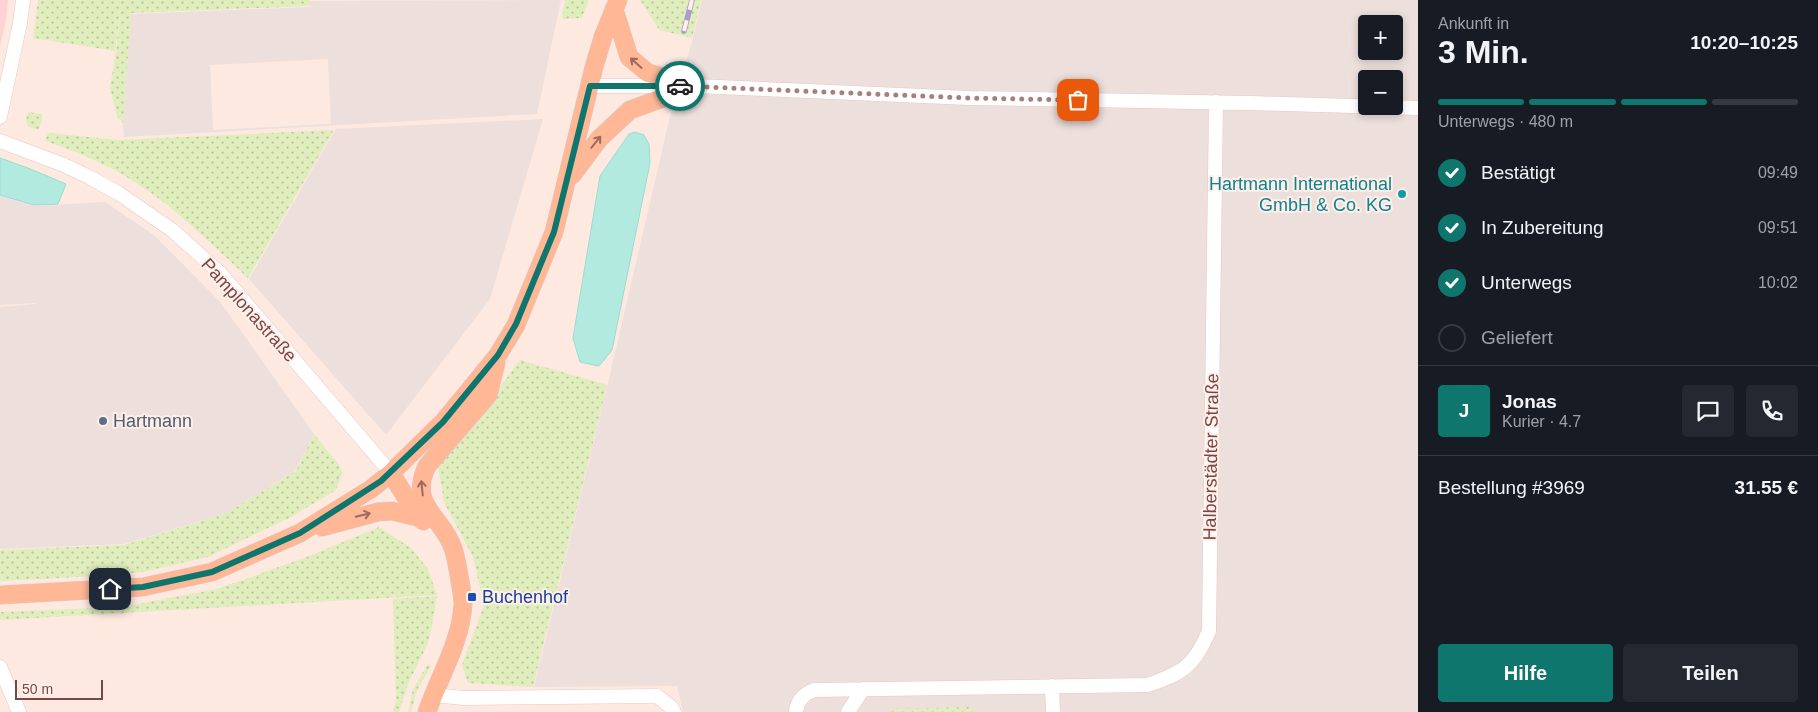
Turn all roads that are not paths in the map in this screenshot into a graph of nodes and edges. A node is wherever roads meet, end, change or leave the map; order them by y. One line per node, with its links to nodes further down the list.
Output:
1 (23, 0): 7 (street)
2 (616, 5): 3 (main road); 4 (main road, one-way to 2)
3 (590, 86): 4 (street); 9 (main road)
4 (696, 86): 5 (street); 9 (main road, one-way to 4)
5 (1216, 102): 6 (street); 17 (street, Halberstädter Straße)
6 (1418, 108)
7 (0, 117)
8 (0, 141): 11 (street, Pamplonastraße)
9 (567, 181): 10 (main road)
10 (498, 355): 11 (main road); 14 (main road, one-way to 10)
11 (391, 473): 12 (main road); 13 (main road)
12 (421, 518): 13 (main road, one-way to 12); 14 (main road)
13 (300, 533): 15 (main road)
14 (456, 563): 19 (main road)
15 (0, 595)
16 (0, 667): 20 (street)
17 (1052, 686): 18 (street, Halberstädter Straße); 25 (street)
18 (863, 689): 23 (street, Halberstädter Straße); 24 (street)
19 (433, 695): 21 (main road); 22 (street)
20 (19, 712)
21 (427, 712)
22 (674, 712)
23 (796, 712)
24 (848, 712)
25 (1053, 712)

